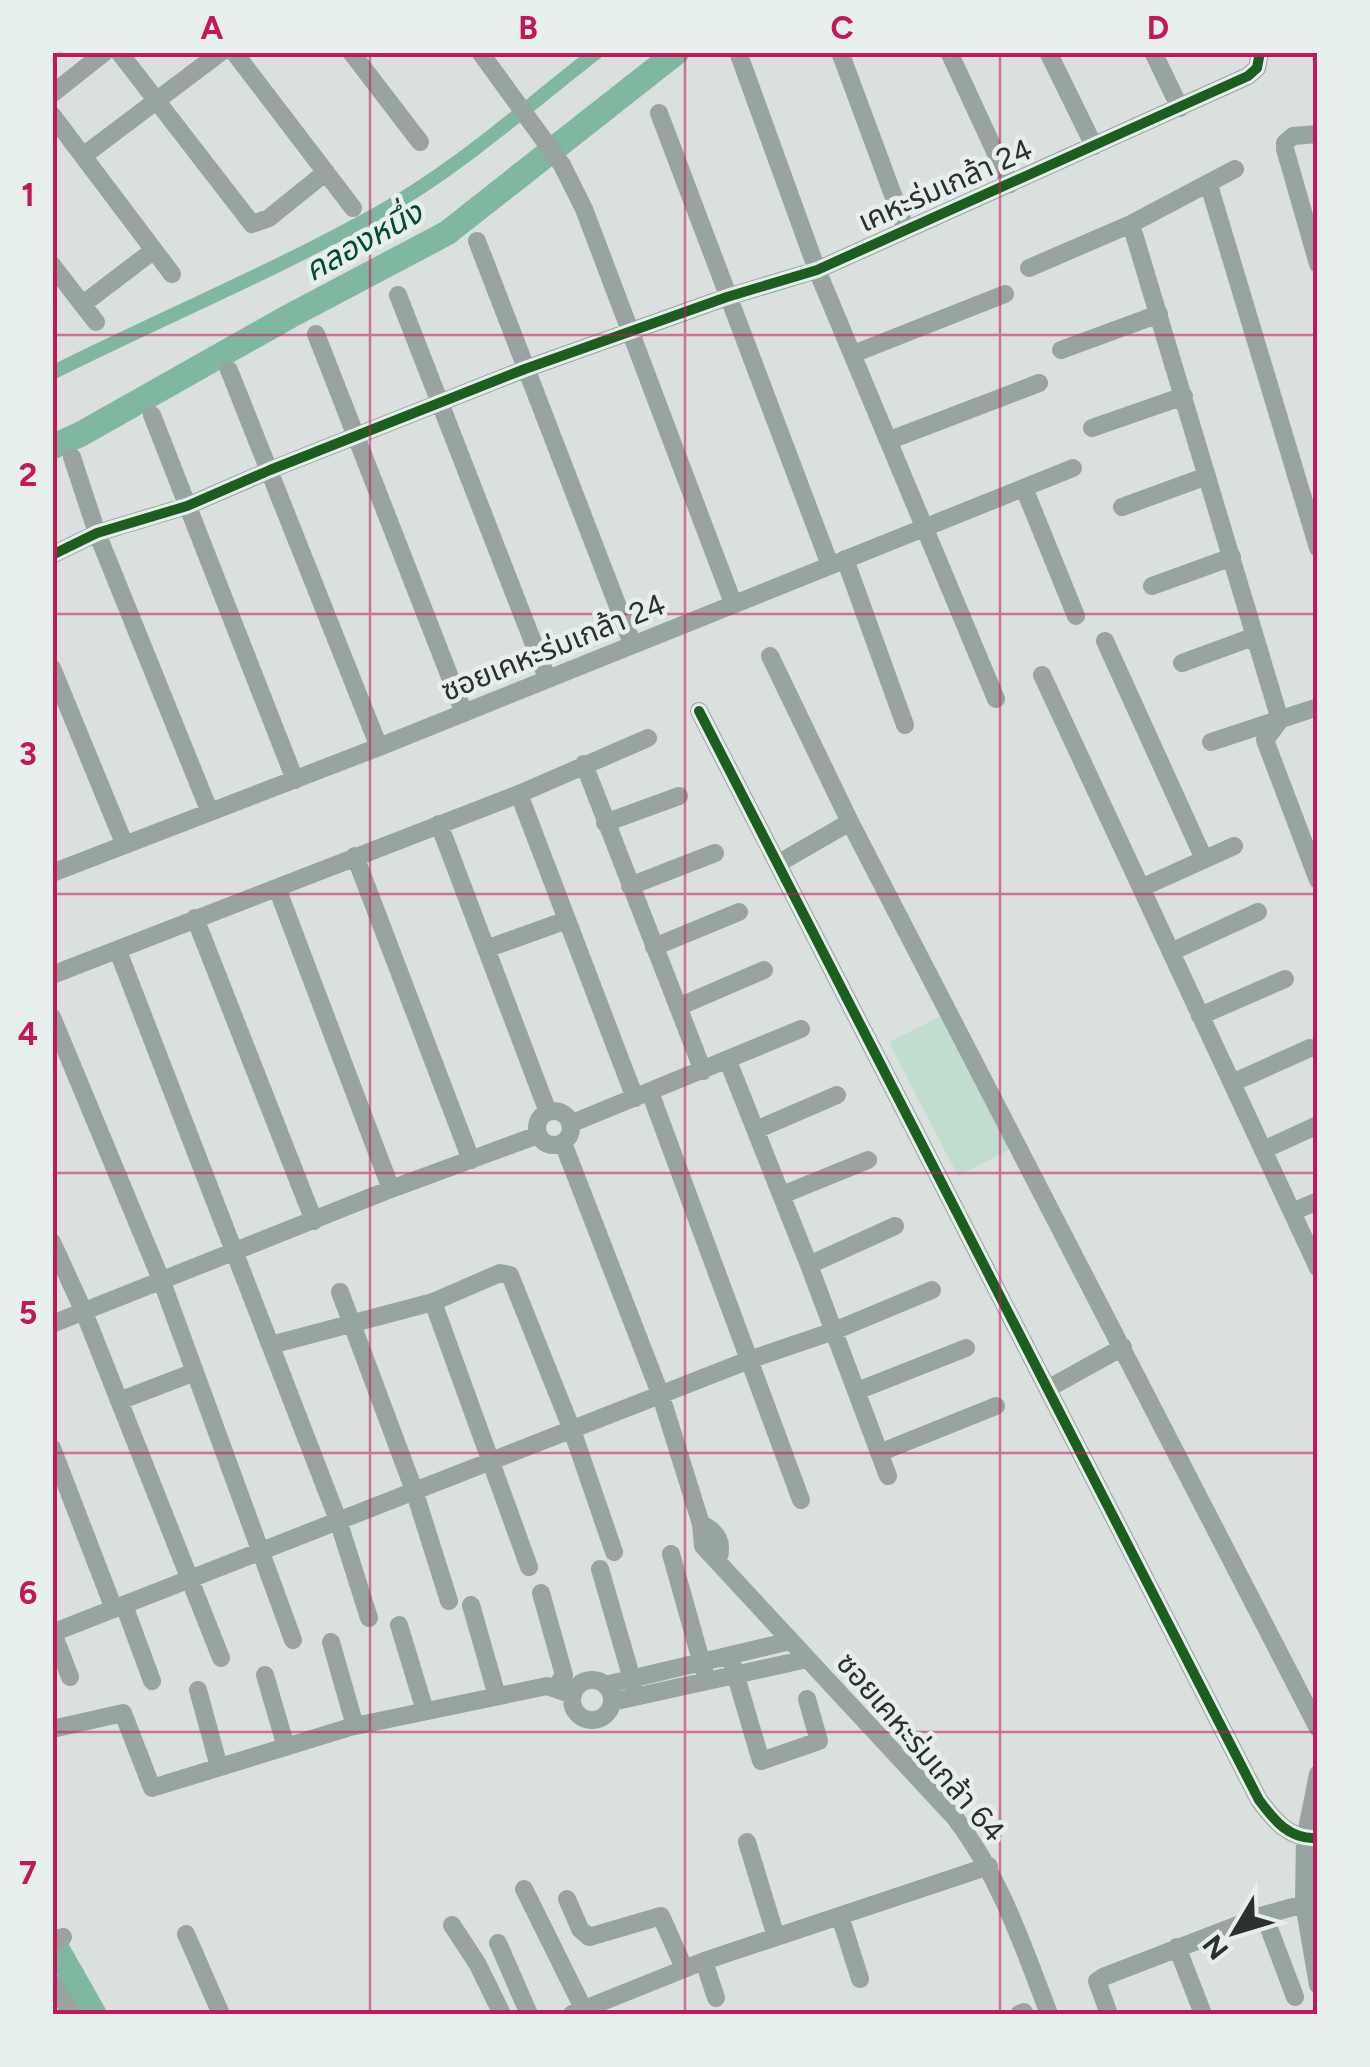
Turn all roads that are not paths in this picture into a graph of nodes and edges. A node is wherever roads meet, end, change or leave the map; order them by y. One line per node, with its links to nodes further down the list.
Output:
1 (105, 52): 13 (street)
2 (119, 52): 14 (street)
3 (221, 52): 14 (street)
4 (234, 52): 23 (street)
5 (351, 52): 19 (street)
6 (480, 52): 43 (street)
7 (738, 52): 35 (street)
8 (840, 52): 29 (street)
9 (949, 52): 24 (street)
10 (1048, 52): 20 (street)
11 (1153, 52): 15 (street)
12 (1260, 52): 15 (street, เคหะร่มเกล้า 24)
13 (52, 94)
14 (157, 102): 21 (street); 23 (street)
15 (1180, 108): 20 (street, เคหะร่มเกล้า 24)
16 (659, 113): 39 (street)
17 (52, 115): 21 (street)
18 (1318, 134): 28 (street)
19 (420, 142)
20 (1094, 146): 24 (street, เคหะร่มเกล้า 24)
21 (83, 156): 31 (street)
22 (1235, 169): 25 (street)
23 (326, 172): 26 (street)
24 (1010, 184): 29 (street, เคหะร่มเกล้า 24)
25 (1209, 184): 27 (street); 65 (street)
26 (354, 208)
27 (1131, 224): 34 (street); 41 (street)
28 (1311, 224): 32 (street)
29 (906, 230): 35 (street, เคหะร่มเกล้า 24)
30 (476, 241): 48 (street)
31 (154, 250): 36 (street); 40 (street)
32 (1318, 264)
33 (52, 265): 40 (street)
34 (1029, 268)
35 (816, 270): 39 (street, เคหะร่มเกล้า 24); 46 (street)
36 (172, 274)
37 (1004, 294): 46 (street)
38 (398, 295): 51 (street)
39 (727, 297): 43 (street, เคหะร่มเกล้า 24); 68 (street)
40 (83, 304): 42 (street)
41 (1159, 314): 45 (street); 50 (street)
42 (96, 322)
43 (630, 332): 48 (street, เคหะร่มเกล้า 24); 70 (street)
44 (316, 334): 54 (street)
45 (1060, 350)
46 (853, 354): 55 (street)
47 (229, 370): 58 (street)
48 (524, 370): 51 (street, เคหะร่มเกล้า 24); 74 (street)
49 (1039, 383): 55 (street)
50 (1184, 396): 53 (street); 59 (street)
51 (439, 403): 54 (street, เคหะร่มเกล้า 24); 79 (street)
52 (152, 415): 61 (street)
53 (1092, 428)
54 (355, 438): 58 (street, เคหะร่มเกล้า 24); 83 (street)
55 (890, 440): 63 (street)
56 (72, 456): 64 (street)
57 (1072, 468): 60 (street, ซอยเคหะร่มเกล้า 24)
58 (270, 470): 61 (street, เคหะร่มเกล้า 24); 88 (street)
59 (1208, 476): 62 (street); 67 (street)
60 (1024, 488): 63 (street, ซอยเคหะร่มเกล้า 24); 71 (street)
61 (187, 506): 64 (street, เคหะร่มเกล้า 24); 90 (street)
62 (1122, 507)
63 (926, 529): 68 (street, ซอยเคหะร่มเกล้า 24); 80 (street)
64 (97, 533): 66 (street, เคหะร่มเกล้า 24); 93 (street)
65 (1318, 548)
66 (52, 555)
67 (1232, 557): 69 (street); 72 (street)
68 (838, 562): 70 (street, ซอยเคหะร่มเกล้า 24); 85 (street)
69 (1152, 586)
70 (733, 603): 74 (street, ซอยเคหะร่มเกล้า 24)
71 (1076, 616)
72 (1253, 638): 76 (street); 84 (street)
73 (1105, 640): 101 (street)
74 (632, 643): 79 (street, ซอยเคหะร่มเกล้า 24)
75 (770, 656): 95 (street)
76 (1182, 664)
77 (52, 668): 97 (street)
78 (1042, 674): 107 (street)
79 (546, 678): 83 (street, ซอยเคหะร่มเกล้า 24)
80 (996, 699)
81 (1318, 707): 84 (street)
82 (699, 711): 102 (street)
83 (464, 714): 88 (street, ซอยเคหะร่มเกล้า 24)
84 (1280, 720): 87 (street); 104 (street)
85 (905, 725)
86 (648, 738): 89 (street)
87 (1212, 742)
88 (379, 747): 90 (street, ซอยเคหะร่มเกล้า 24)
89 (584, 764): 91 (street); 94 (street)
90 (294, 780): 93 (street, ซอยเคหะร่มเกล้า 24)
91 (519, 794): 96 (street); 111 (street)
92 (679, 796): 94 (street)
93 (209, 810): 97 (street, ซอยเคหะร่มเกล้า 24)
94 (605, 822): 105 (street)
95 (850, 822): 102 (street); 157 (street)
96 (439, 824): 100 (street); 113 (street)
97 (124, 843): 103 (street, ซอยเคหะร่มเกล้า 24)
98 (1234, 846): 101 (street)
99 (715, 853): 105 (street)
100 (355, 856): 106 (street); 136 (street)
101 (1204, 860): 107 (street)
102 (779, 863): 161 (street)
103 (52, 872)
104 (1318, 880)
105 (630, 886): 112 (street)
106 (277, 888): 110 (street); 138 (street)
107 (1141, 888): 115 (street)
108 (738, 912): 112 (street)
109 (1258, 912): 115 (street)
110 (195, 918): 114 (street); 142 (street)
111 (567, 920): 113 (street); 127 (street)
112 (654, 947): 119 (street)
113 (486, 949): 129 (street)
114 (118, 951): 117 (street); 145 (street)
115 (1171, 952): 120 (street)
116 (764, 970): 119 (street)
117 (52, 975)
118 (1285, 978): 120 (street)
119 (678, 1007): 125 (street)
120 (1200, 1016): 126 (street)
121 (52, 1017): 148 (street)
122 (801, 1029): 124 (street)
123 (1310, 1048): 126 (street)
124 (728, 1061): 125 (street); 132 (street)
125 (703, 1071): 127 (street)
126 (1232, 1083): 135 (street)
127 (642, 1095): 130 (street); 159 (street)
128 (837, 1095): 132 (street)
129 (548, 1112): 130 (street); 133 (street)
130 (570, 1124): 134 (street)
131 (1318, 1125): 135 (street)
132 (756, 1130): 139 (street)
133 (538, 1135): 134 (street); 136 (street)
134 (562, 1143): 163 (street)
135 (1263, 1150): 141 (street)
136 (471, 1160): 138 (street)
137 (868, 1160): 139 (street)
138 (391, 1189): 142 (street)
139 (782, 1195): 146 (street)
140 (1318, 1201): 141 (street)
141 (1292, 1212): 147 (street)
142 (314, 1221): 145 (street)
143 (895, 1226): 146 (street)
144 (52, 1242): 152 (street)
145 (236, 1252): 148 (street); 156 (street)
146 (809, 1265): 155 (street)
147 (1318, 1268)
148 (162, 1282): 152 (street); 160 (street)
149 (932, 1290): 155 (street)
150 (340, 1292): 153 (street)
151 (432, 1302): 153 (street); 166 (street); 169 (street)
152 (84, 1312): 154 (street); 164 (street)
153 (352, 1323): 156 (street); 171 (street)
154 (52, 1324)
155 (834, 1332): 159 (street); 162 (street)
156 (271, 1345): 173 (street)
157 (1123, 1347): 161 (street); 210 (street)
158 (966, 1348): 162 (street)
159 (750, 1360): 163 (street); 172 (street)
160 (195, 1372): 164 (street); 175 (street)
161 (1049, 1388): 215 (street)
162 (856, 1391): 168 (street)
163 (661, 1396): 166 (street); 174 (street)
164 (119, 1402): 181 (street)
165 (996, 1406): 168 (street)
166 (572, 1430): 169 (street); 176 (street)
167 (52, 1448): 185 (street)
168 (879, 1453): 170 (street)
169 (492, 1460): 171 (street); 179 (street)
170 (888, 1476)
171 (414, 1490): 173 (street); 183 (street)
172 (801, 1500)
173 (338, 1520): 175 (street); 186 (street)
174 (701, 1524): 178 (street, ซอยเคหะร่มเกล้า 64); 178 (street)
175 (261, 1550): 181 (street); 189 (street)
176 (614, 1552)
177 (671, 1554): 195 (street)
178 (718, 1560): 190 (street, ซอยเคหะร่มเกล้า 64)
179 (529, 1567)
180 (600, 1570): 202 (street)
181 (190, 1580): 185 (street); 193 (street)
182 (541, 1593): 201 (street)
183 (449, 1601)
184 (470, 1606): 206 (street)
185 (119, 1607): 188 (street); 199 (street)
186 (369, 1618)
187 (399, 1625): 208 (street)
188 (53, 1633): 198 (street)
189 (293, 1640)
190 (790, 1641): 192 (street); 194 (street, ซอยเคหะร่มเกล้า 64)
191 (331, 1642): 209 (street)
192 (730, 1656): 195 (street); 197 (street)
193 (220, 1658)
194 (808, 1659): 197 (street); 217 (street, ซอยเคหะร่มเกล้า 64)
195 (701, 1662): 200 (street); 202 (street)
196 (265, 1675): 212 (street)
197 (736, 1675): 200 (street); 207 (street)
198 (70, 1678)
199 (152, 1681)
200 (706, 1682): 202 (street)
201 (555, 1688): 205 (street); 206 (street)
202 (634, 1688): 204 (street)
203 (198, 1690): 213 (street)
204 (609, 1694): 205 (street); 205 (street)
205 (574, 1695)
206 (497, 1696): 208 (street)
207 (807, 1698)
208 (425, 1711): 209 (street)
209 (356, 1725): 212 (street)
210 (1318, 1728)
211 (52, 1729): 213 (street)
212 (286, 1747): 213 (street)
213 (219, 1768)
214 (1318, 1774): 215 (street)
215 (1311, 1839): 220 (street)
216 (747, 1842): 225 (street)
217 (989, 1866): 222 (street); 240 (street, ซอยเคหะร่มเกล้า 64)
218 (524, 1889): 235 (street)
219 (567, 1899): 229 (street)
220 (1304, 1904): 221 (street); 232 (street)
221 (1264, 1915): 227 (street); 233 (street)
222 (840, 1916): 225 (street); 230 (street)
223 (452, 1925): 238 (street)
224 (186, 1934): 237 (street)
225 (776, 1937): 228 (street)
226 (498, 1943): 239 (street)
227 (1178, 1947): 241 (street); 242 (street)
228 (704, 1961): 229 (street); 234 (street)
229 (684, 1968): 235 (street)
230 (860, 1978)
231 (52, 1983): 236 (street)
232 (1318, 1985)
233 (1295, 1996)
234 (716, 1998)
235 (584, 2011)
236 (72, 2014)
237 (221, 2014)
238 (502, 2014)
239 (529, 2014)
240 (1048, 2014)
241 (1109, 2014)
242 (1203, 2014)

